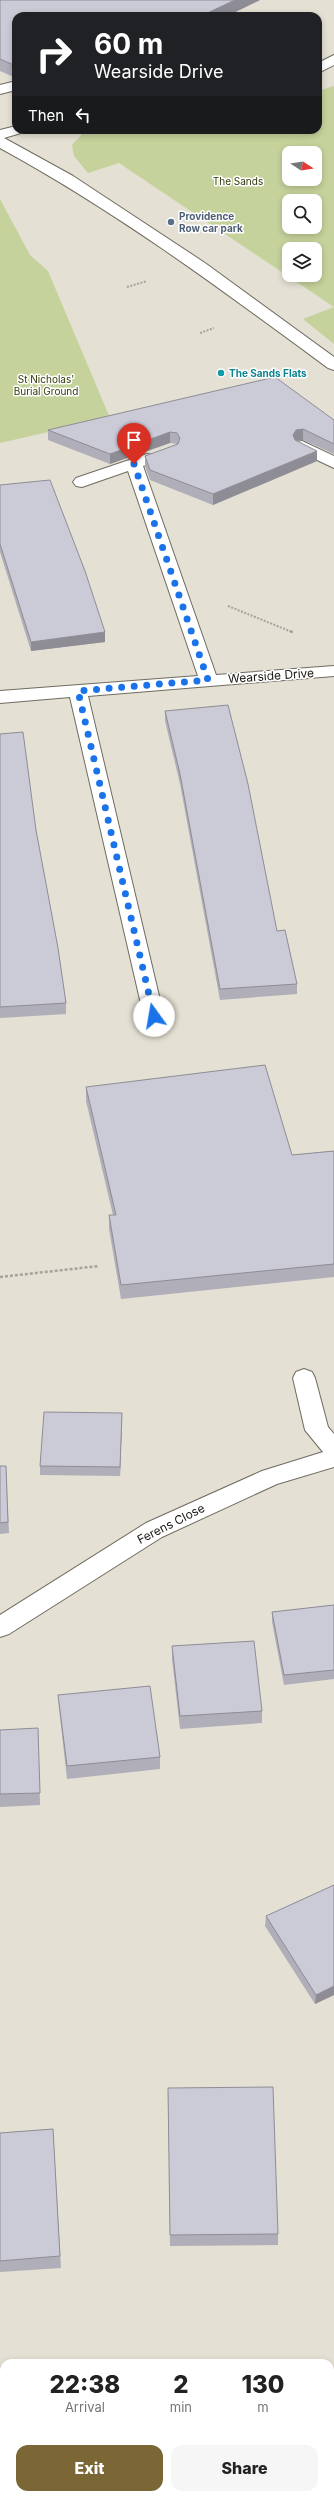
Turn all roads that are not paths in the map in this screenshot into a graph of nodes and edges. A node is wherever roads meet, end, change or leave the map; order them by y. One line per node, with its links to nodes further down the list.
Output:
1 (334, 60): 2 (street)
2 (322, 67)
3 (12, 86): 4 (street)
4 (0, 90)
5 (12, 131): 6 (street)
6 (0, 135)
7 (0, 142): 8 (street)
8 (334, 365)
9 (302, 446): 11 (street)
10 (165, 451): 12 (street)
11 (334, 463)
12 (134, 464): 13 (street); 15 (street)
13 (82, 482)
14 (334, 671): 15 (street, Wearside Drive)
15 (208, 680): 16 (street, Wearside Drive)
16 (78, 691): 17 (street, Wearside Drive); 18 (street)
17 (0, 697)
18 (154, 1016)
19 (304, 1378): 20 (street)
20 (334, 1449)
21 (334, 1458): 22 (street, Ferens Close)
22 (0, 1627)

